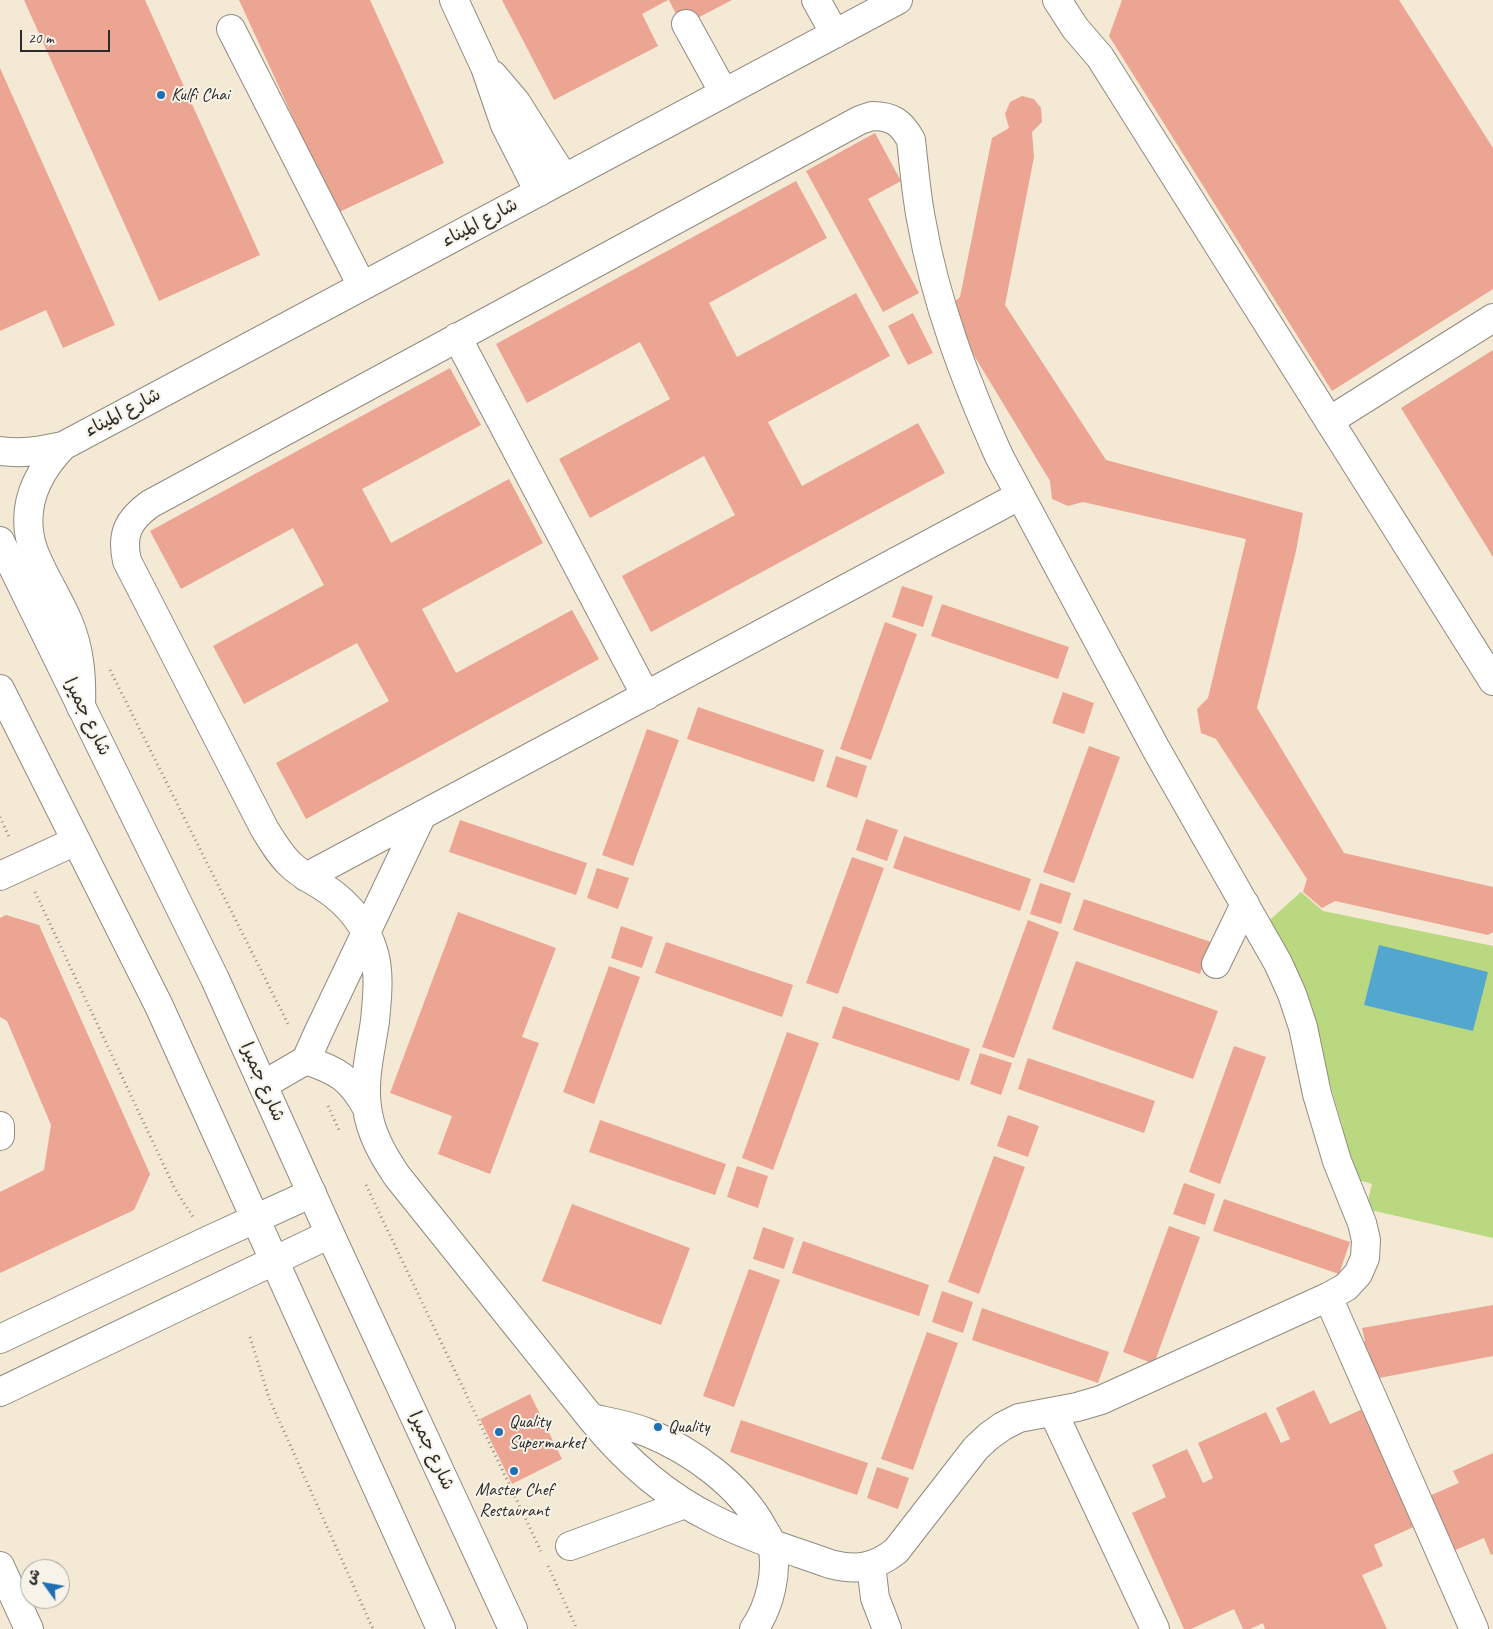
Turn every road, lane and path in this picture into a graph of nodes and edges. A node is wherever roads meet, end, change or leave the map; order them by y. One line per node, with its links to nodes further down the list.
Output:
1 (454, 0): 11 (street)
2 (816, 0): 9 (street)
3 (836, 0): 9 (street)
4 (898, 0): 9 (street, شارع الميناء)
5 (1057, 0): 10 (street)
6 (1076, 0): 10 (street)
7 (693, 21): 12 (street)
8 (231, 29): 15 (street)
9 (842, 30): 12 (street, شارع الميناء)
10 (1100, 57): 18 (street)
11 (484, 68): 13 (street); 14 (street)
12 (731, 89): 13 (street, شارع الميناء)
13 (564, 178): 14 (street, شارع الميناء)
14 (539, 192): 15 (street, شارع الميناء)
15 (362, 286): 19 (street, شارع الميناء)
16 (1493, 318): 18 (street)
17 (457, 338): 21 (street); 25 (street); 31 (street)
18 (1329, 421): 23 (street)
19 (63, 446): 20 (street); 26 (street)
20 (0, 451)
21 (1019, 496): 25 (street); 32 (street)
22 (0, 541): 26 (street, شارع جميرا)
23 (1493, 681)
24 (0, 689): 29 (street)
25 (646, 696): 27 (street)
26 (81, 707): 36 (street, شارع جميرا)
27 (422, 815): 31 (street); 33 (street)
28 (0, 817): 30 (path)
29 (76, 841): 30 (street); 41 (street)
30 (11, 871): 43 (path)
31 (306, 877): 33 (street)
32 (1245, 904): 34 (street); 45 (street)
33 (366, 932): 35 (street); 37 (street)
34 (1216, 964)
35 (306, 1060): 36 (street); 37 (street)
36 (264, 1085): 40 (street, شارع جميرا)
37 (367, 1108): 50 (street)
38 (0, 1126): 39 (street)
39 (0, 1136)
40 (312, 1193): 41 (street); 42 (street, شارع جميرا)
41 (256, 1218): 43 (street); 44 (street)
42 (330, 1234): 44 (street); 59 (street, شارع جميرا)
43 (209, 1240): 47 (street)
44 (274, 1260): 48 (street); 58 (street)
45 (1328, 1297): 49 (street); 63 (street)
46 (250, 1337): 57 (path)
47 (0, 1339)
48 (0, 1392)
49 (1053, 1412): 54 (street); 62 (street)
50 (590, 1418): 51 (street); 52 (street)
51 (685, 1504): 52 (street); 53 (street)
52 (772, 1543): 54 (street); 60 (street)
53 (570, 1546)
54 (871, 1565): 61 (street)
55 (0, 1566): 56 (street)
56 (29, 1629)
57 (373, 1629)
58 (442, 1629)
59 (513, 1629)
60 (754, 1629)
61 (887, 1629)
62 (1155, 1629)
63 (1474, 1629)

